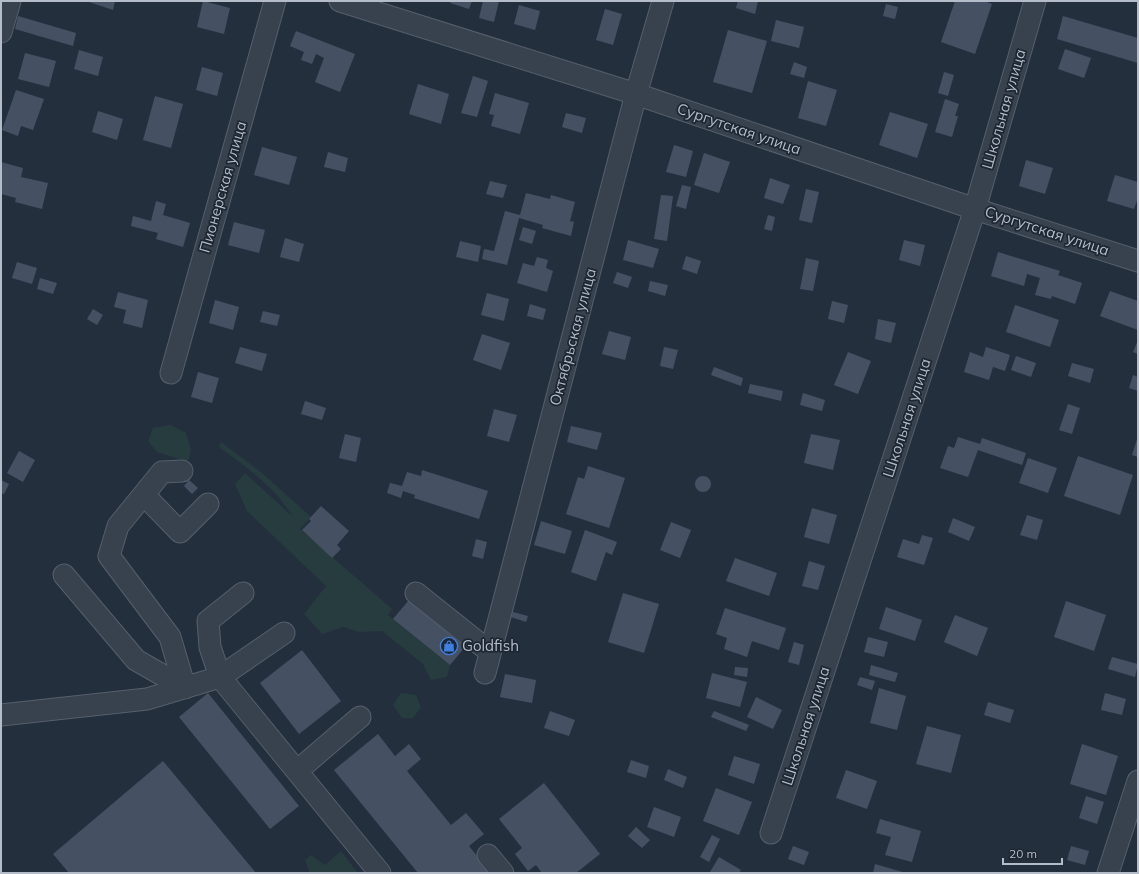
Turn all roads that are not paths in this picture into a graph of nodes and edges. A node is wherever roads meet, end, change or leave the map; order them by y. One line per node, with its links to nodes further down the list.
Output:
1 (10, 1): 6 (street)
2 (275, 1): 10 (street, Пионерская улица)
3 (340, 1): 7 (street, Сургутская улица)
4 (663, 1): 7 (street, Октябрьская улица)
5 (1035, 1): 8 (street, Школьная улица)
6 (1, 32)
7 (636, 94): 8 (street, Сургутская улица); 18 (street, Октябрьская улица)
8 (975, 208): 9 (street, Сургутская улица); 26 (street, Школьная улица)
9 (1138, 261)
10 (171, 373)
11 (182, 471): 12 (street)
12 (144, 495): 13 (street); 21 (street)
13 (208, 504)
14 (64, 575): 21 (street)
15 (243, 593): 20 (street)
16 (416, 593): 18 (street)
17 (284, 633): 20 (street)
18 (490, 652): 19 (street, Октябрьская улица)
19 (485, 673)
20 (220, 677): 21 (street); 24 (street)
21 (184, 688): 22 (street)
22 (1, 715)
23 (360, 718): 24 (street)
24 (297, 771): 28 (street)
25 (1138, 781): 30 (street)
26 (771, 833)
27 (488, 856): 29 (street)
28 (380, 873)
29 (503, 873)
30 (1108, 873)

